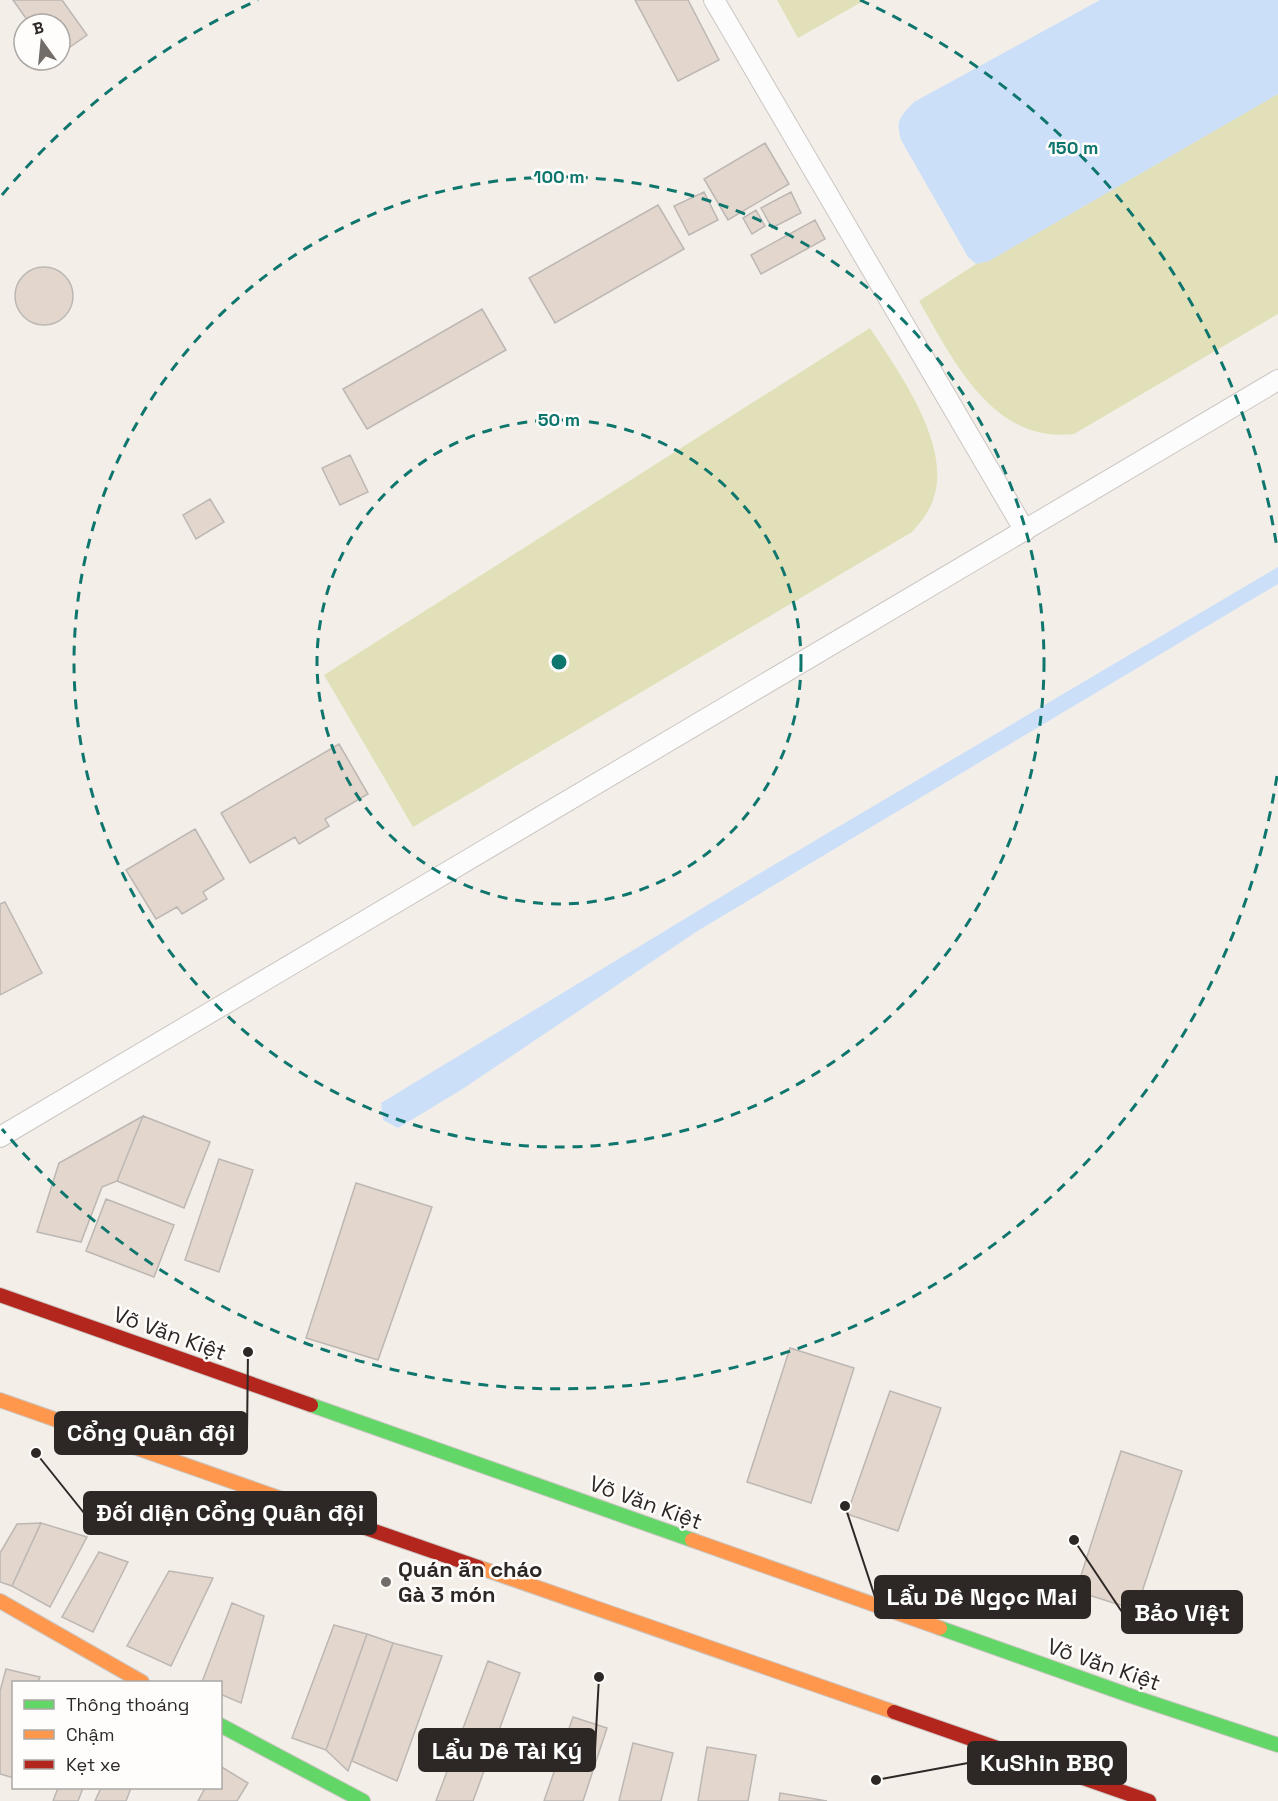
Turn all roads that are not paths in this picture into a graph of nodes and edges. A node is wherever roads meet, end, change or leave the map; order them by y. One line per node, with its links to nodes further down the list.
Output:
1 (714, 0): 3 (lane)
2 (1278, 380): 3 (lane)
3 (1025, 531): 4 (lane)
4 (0, 1137)
5 (0, 1295): 10 (main road, Võ Văn Kiệt)
6 (0, 1400): 12 (main road)
7 (0, 1601): 8 (main road)
8 (139, 1681)
9 (222, 1726): 11 (main road)
10 (1278, 1745)
11 (363, 1801)
12 (1149, 1801)

